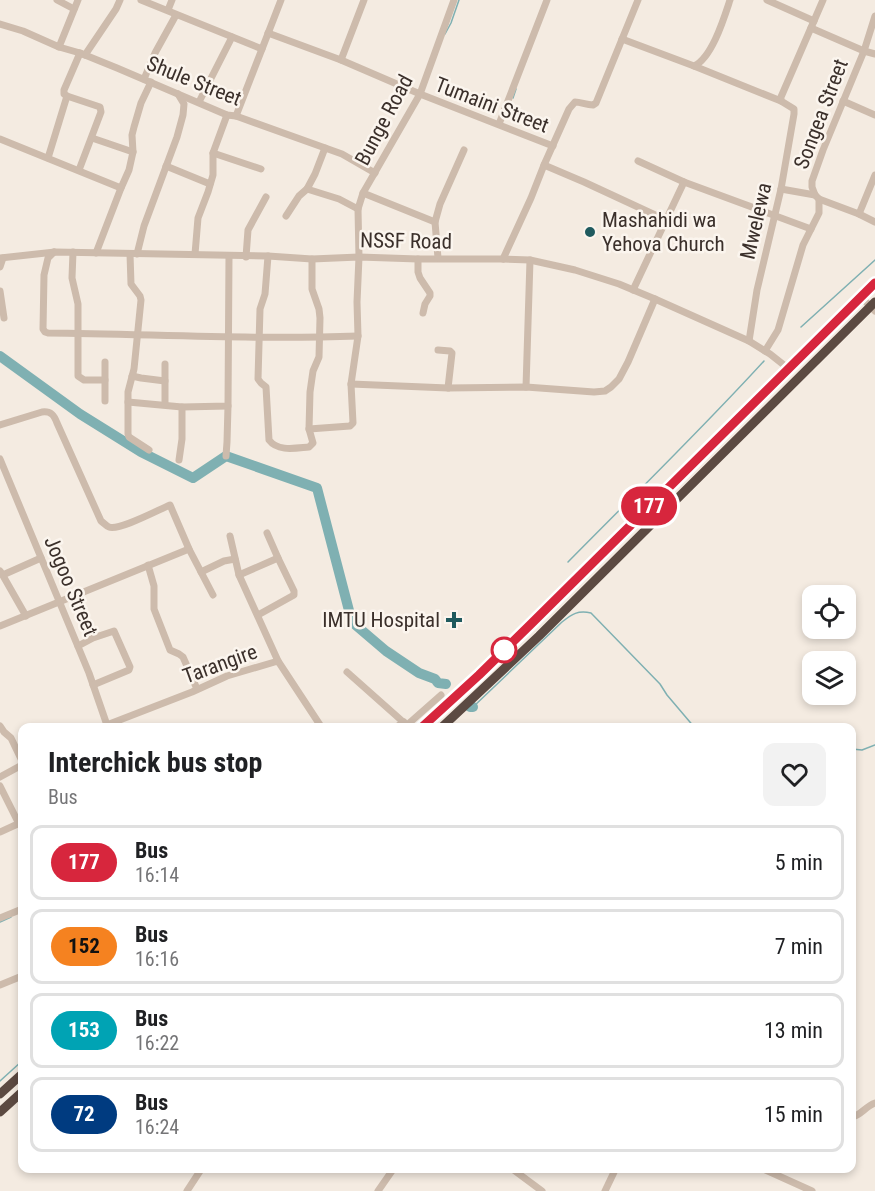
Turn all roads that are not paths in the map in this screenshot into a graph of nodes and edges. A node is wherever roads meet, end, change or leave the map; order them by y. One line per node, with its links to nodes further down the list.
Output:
1 (57, 0): 14 (street)
2 (78, 0): 14 (street)
3 (120, 0): 26 (street)
4 (141, 0): 15 (street)
5 (172, 0): 15 (street)
6 (281, 0): 20 (street)
7 (364, 0): 28 (street)
8 (454, 0): 32 (street, Bunge Road)
9 (547, 0): 40 (street)
10 (638, 0): 22 (street)
11 (730, 0): 29 (street)
12 (766, 0): 19 (street)
13 (823, 0): 19 (street)
14 (74, 9): 23 (street)
15 (168, 10): 16 (street)
16 (176, 15): 21 (street); 30 (street)
17 (875, 16): 25 (street, Songea Street)
18 (0, 24): 23 (street, Shule Street)
19 (812, 25): 25 (street); 34 (street)
20 (268, 33): 24 (street); 28 (street, Tumaini Street)
21 (232, 37): 24 (street); 36 (street)
22 (622, 39): 29 (street); 43 (street, Tumaini Street)
23 (59, 46): 26 (street, Shule Street)
24 (262, 49): 39 (street)
25 (864, 51): 27 (street); 35 (street, Songea Street)
26 (82, 54): 30 (street, Shule Street); 33 (street)
27 (875, 54)
28 (341, 60): 32 (street, Tumaini Street)
29 (694, 66): 34 (street)
30 (147, 81): 31 (street, Shule Street); 46 (street)
31 (176, 92): 36 (street, Shule Street); 51 (street)
32 (420, 94): 40 (street, Tumaini Street); 54 (street, Bunge Road)
33 (67, 96): 41 (street); 48 (street)
34 (781, 101): 60 (street, Mwelewa)
35 (843, 101): 38 (street); 63 (street, Songea Street)
36 (199, 102): 37 (street, Shule Street)
37 (227, 115): 39 (street, Shule Street); 47 (street)
38 (875, 115)
39 (236, 116): 44 (street, Shule Street)
40 (499, 124): 43 (street, Tumaini Street)
41 (92, 138): 46 (street); 53 (street)
42 (0, 139): 48 (street)
43 (553, 146): 50 (street, Tumaini Street)
44 (325, 148): 54 (street, Shule Street); 59 (street)
45 (464, 150): 69 (street)
46 (133, 152): 58 (street)
47 (213, 153): 52 (street); 57 (street)
48 (48, 158): 53 (street)
49 (638, 161): 56 (street)
50 (544, 165): 68 (street); 85 (street, Tumaini Street)
51 (166, 166): 57 (street); 75 (street)
52 (261, 169)
53 (79, 171): 58 (street)
54 (375, 173): 61 (street, Bunge Road)
55 (875, 175): 65 (street)
56 (684, 182): 67 (street); 68 (street)
57 (210, 184): 76 (street)
58 (121, 188): 74 (street)
59 (307, 189): 64 (street); 66 (street)
60 (782, 189): 63 (street); 67 (street, Mwelewa)
61 (363, 193): 64 (street, Bunge Road); 69 (street)
62 (266, 197): 79 (street)
63 (817, 197): 65 (street, Songea Street); 71 (street)
64 (358, 208): 80 (street, Bunge Road)
65 (859, 214): 70 (street, Songea Street)
66 (286, 216)
67 (774, 216): 71 (street); 102 (street, Mwelewa)
68 (666, 220): 89 (street)
69 (435, 222): 82 (street)
70 (875, 222)
71 (811, 229): 104 (street)
72 (55, 252): 73 (street, NSSF Road); 81 (street, NSSF Road); 96 (street)
73 (73, 252): 74 (street, NSSF Road); 96 (street)
74 (96, 254): 75 (street, NSSF Road)
75 (134, 254): 76 (street, NSSF Road); 97 (street)
76 (195, 254): 77 (street, NSSF Road)
77 (229, 256): 79 (street, NSSF Road); 99 (street)
78 (268, 256): 79 (street, NSSF Road); 83 (street, NSSF Road); 100 (street)
79 (246, 257)
80 (359, 257): 83 (street, NSSF Road); 84 (street, NSSF Road); 98 (street, Bunge Road)
81 (2, 258): 87 (street)
82 (438, 258): 84 (street, NSSF Road); 85 (street, NSSF Road)
83 (312, 259): 101 (street)
84 (418, 259): 94 (street)
85 (503, 259): 86 (street, NSSF Road)
86 (530, 260): 89 (street, NSSF Road); 112 (street)
87 (0, 267)
88 (875, 283): 91 (highway)
89 (633, 290): 92 (street, NSSF Road)
90 (0, 291): 95 (street)
91 (861, 297): 93 (street); 107 (highway)
92 (655, 299): 102 (street, NSSF Road); 112 (street)
93 (873, 306): 153 (highway)
94 (423, 313)
95 (4, 318)
96 (78, 333): 97 (street); 109 (street)
97 (138, 335): 99 (street); 108 (street)
98 (358, 336): 101 (street); 111 (street, Bunge Road)
99 (229, 337): 100 (street); 118 (street)
100 (260, 338): 101 (street); 120 (street)
101 (320, 338): 120 (street)
102 (749, 341): 104 (street, NSSF Road)
103 (438, 350): 113 (street)
104 (765, 351): 107 (street, NSSF Road)
105 (105, 362): 109 (street)
106 (165, 364): 110 (street)
107 (789, 369): 152 (highway)
108 (132, 376): 110 (street); 115 (street)
109 (105, 380): 114 (street)
110 (165, 381): 116 (street)
111 (351, 384): 113 (street); 120 (street, Bunge Road)
112 (526, 387): 113 (street)
113 (448, 388)
114 (105, 401)
115 (128, 402): 116 (street); 121 (street)
116 (165, 404): 117 (street)
117 (182, 406): 118 (street); 124 (street)
118 (228, 406): 122 (street)
119 (0, 425): 128 (street)
120 (309, 429)
121 (148, 450)
122 (226, 456)
123 (0, 459): 125 (street, Jogoo Street)
124 (179, 460)
125 (3, 477): 129 (street, Jogoo Street)
126 (267, 532): 130 (street)
127 (230, 536): 131 (street)
128 (189, 549): 132 (street); 134 (street)
129 (41, 558): 133 (street); 137 (street, Jogoo Street)
130 (278, 558): 135 (street); 138 (street)
131 (235, 560): 134 (street); 135 (street)
132 (148, 565): 137 (street); 145 (street)
133 (1, 572): 139 (street)
134 (201, 572): 136 (street)
135 (239, 575): 138 (street)
136 (213, 595)
137 (59, 602): 139 (street); 141 (street, Jogoo Street)
138 (258, 615): 142 (street)
139 (26, 616): 140 (street)
140 (0, 626)
141 (78, 646): 144 (street, Jogoo Street); 144 (street)
142 (278, 661): 145 (street, Tarangire); 149 (street, Tarangire)
143 (347, 672): 150 (street)
144 (93, 685): 147 (street, Jogoo Street)
145 (197, 689): 148 (street, Tarangire)
146 (441, 695): 151 (street)
147 (103, 723)
148 (112, 723)
149 (319, 723)
150 (405, 723)
151 (409, 723)
152 (426, 723)
153 (447, 723)
154 (0, 726): 155 (street)
155 (18, 753)
156 (18, 766): 157 (street)
157 (0, 777)
158 (0, 786): 159 (street)
159 (18, 818)
160 (18, 824): 161 (street)
161 (0, 832)
162 (18, 910): 163 (street)
163 (0, 916)
164 (18, 978): 165 (street)
165 (0, 985)
166 (18, 1078): 167 (highway)
167 (0, 1094)
168 (18, 1096): 170 (highway)
169 (875, 1103): 171 (street)
170 (0, 1112)
171 (856, 1116)
172 (199, 1173): 177 (street)
173 (391, 1173): 178 (street)
174 (518, 1173): 179 (street)
175 (613, 1173): 180 (street)
176 (772, 1173): 181 (street)
177 (187, 1191)
178 (378, 1191)
179 (542, 1191)
180 (605, 1191)
181 (812, 1191)

